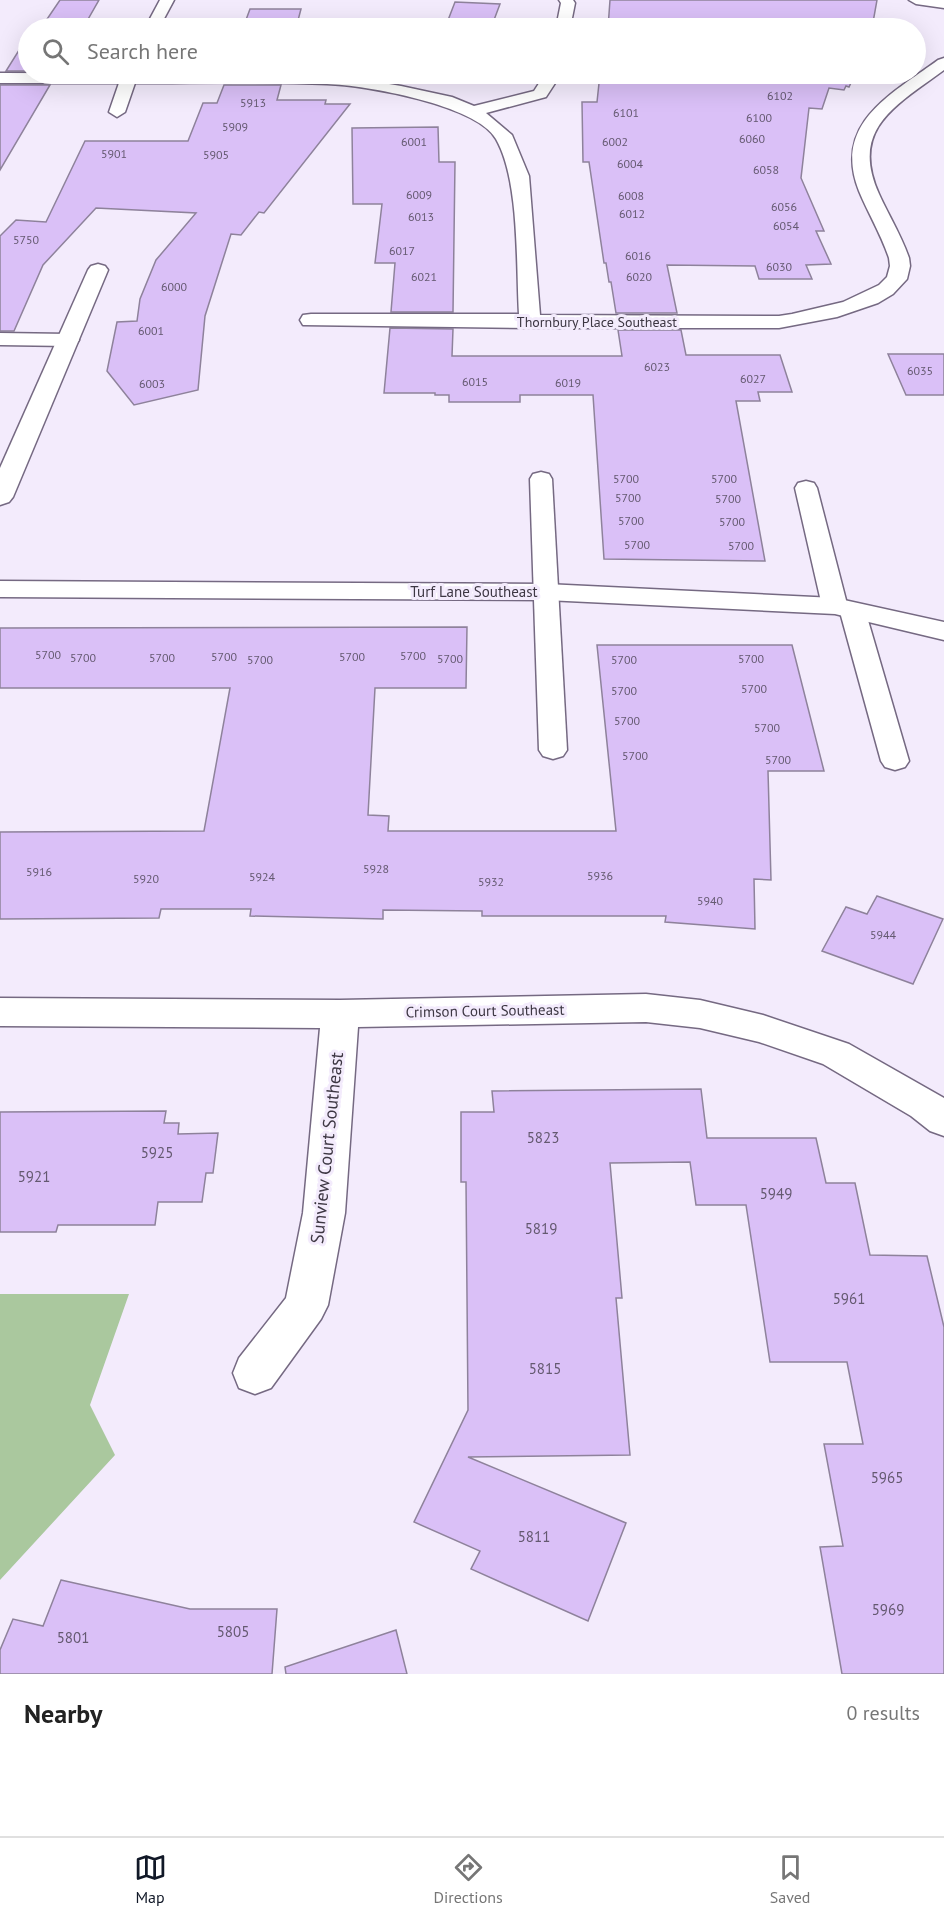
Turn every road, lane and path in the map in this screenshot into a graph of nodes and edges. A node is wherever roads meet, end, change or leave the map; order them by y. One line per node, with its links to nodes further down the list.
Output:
1 (166, 0): 5 (street)
2 (566, 0): 6 (street)
3 (916, 0): 4 (street)
4 (944, 4)
5 (157, 18)
6 (564, 18)
7 (944, 63): 8 (street, Thornbury Place Southeast)
8 (926, 77)
9 (0, 78): 10 (street)
10 (18, 78)
11 (126, 84): 16 (street)
12 (359, 84): 15 (street)
13 (546, 84): 15 (street)
14 (917, 84): 19 (street, Thornbury Place Southeast)
15 (473, 111): 19 (street)
16 (117, 112)
17 (99, 270): 21 (street)
18 (311, 320): 19 (street, Thornbury Place Southeast)
19 (530, 322)
20 (0, 339): 21 (lane)
21 (69, 340): 24 (street)
22 (541, 478): 26 (lane)
23 (806, 488): 27 (lane)
24 (0, 497)
25 (0, 589): 26 (street, Turf Lane Southeast)
26 (546, 592): 27 (street, Turf Lane Southeast); 29 (lane)
27 (843, 608): 28 (street, Turf Lane Southeast); 30 (lane)
28 (944, 631)
29 (553, 750)
30 (896, 761)
31 (0, 1012): 32 (street, Crimson Court Southeast)
32 (340, 1014): 33 (street, Crimson Court Southeast); 34 (street, Sunview Court Southeast)
33 (944, 1120)
34 (255, 1373)

